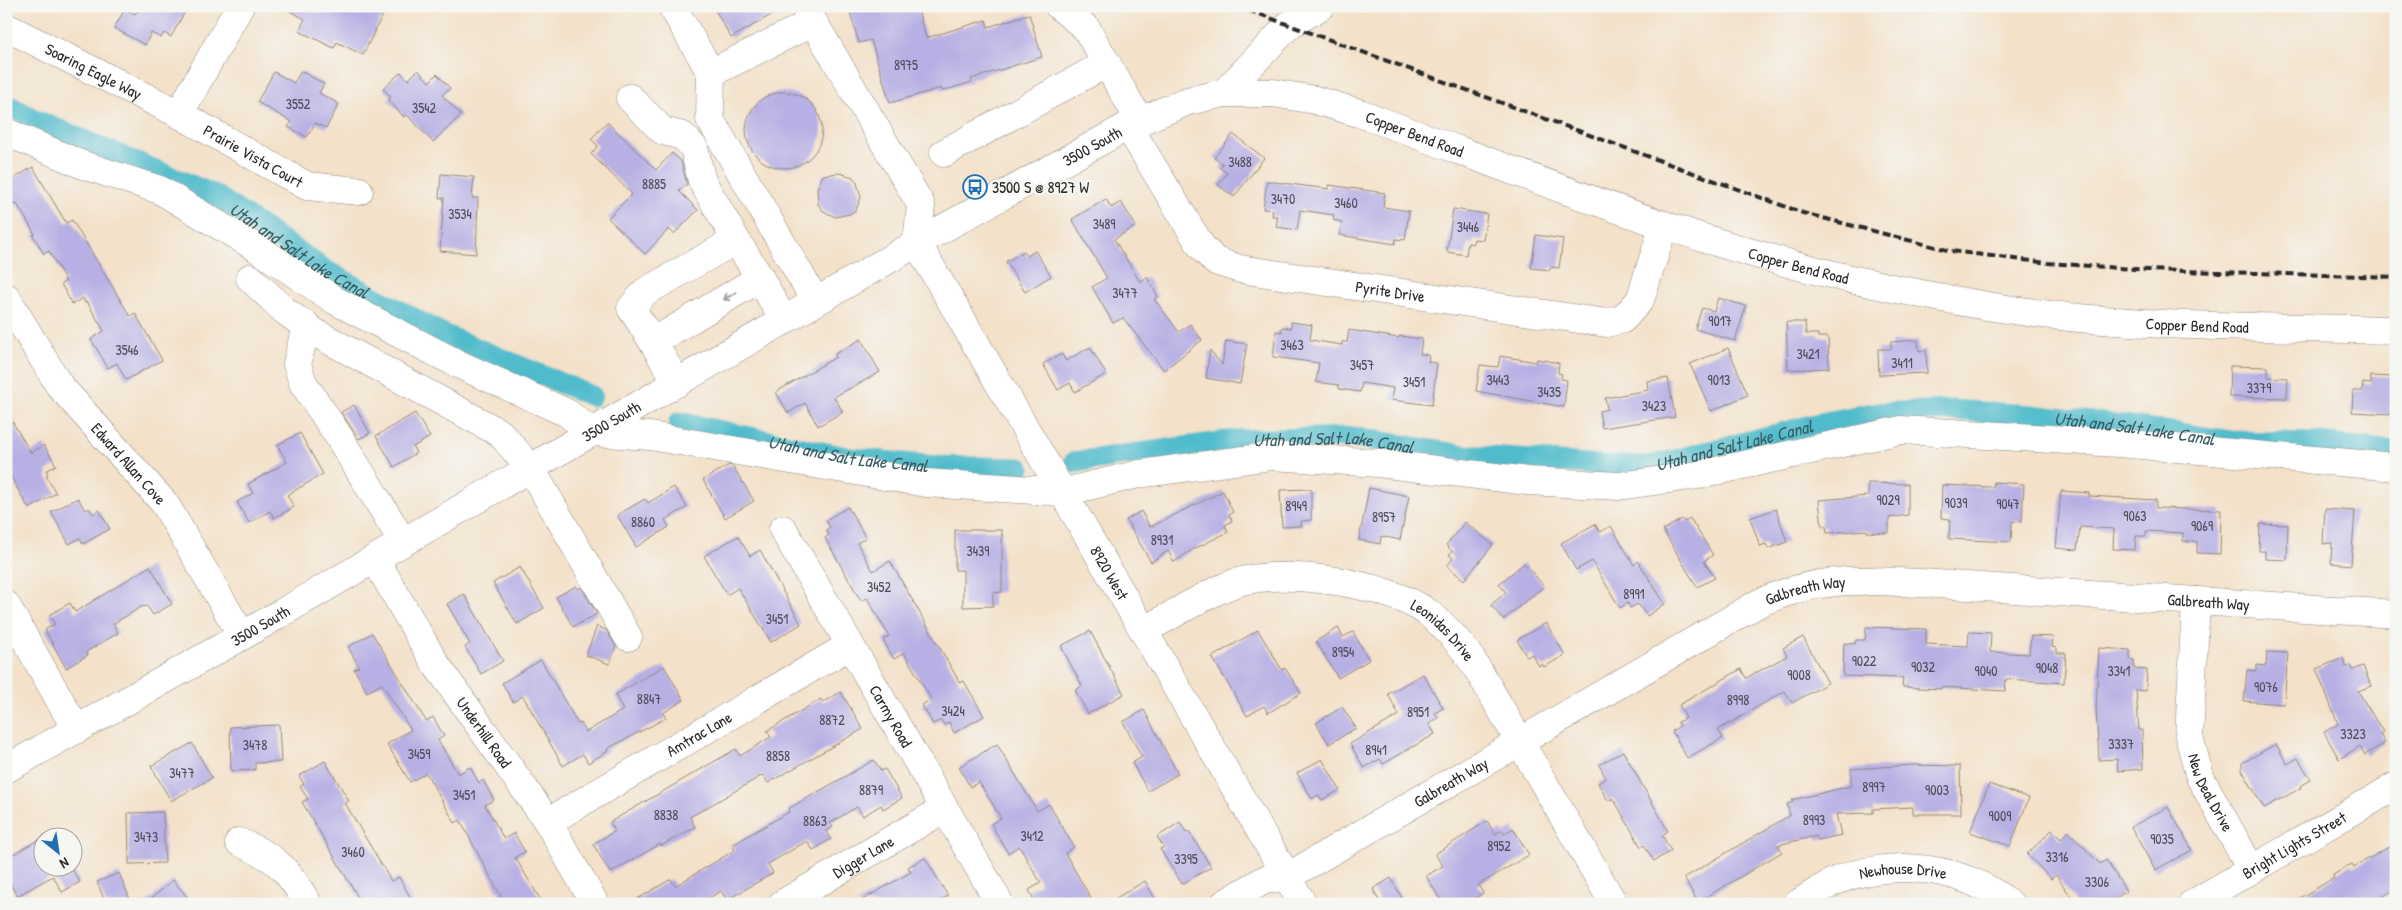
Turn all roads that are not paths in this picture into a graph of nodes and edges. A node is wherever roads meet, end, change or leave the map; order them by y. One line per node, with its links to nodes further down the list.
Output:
1 (240, 6): 11 (street)
2 (672, 6): 8 (street)
3 (1059, 6): 7 (street, Pyrite Drive)
4 (1321, 6): 9 (street)
5 (808, 14): 8 (street); 18 (street)
6 (6, 27): 11 (street, Soaring Eagle Way)
7 (1107, 63): 12 (street, Pyrite Drive); 14 (street)
8 (710, 73): 22 (street)
9 (1224, 93): 12 (street, 3500 South); 16 (street, Copper Bend Road)
10 (630, 98): 17 (street)
11 (179, 114): 15 (street, Prairie Vista Court)
12 (1134, 123): 16 (street, Pyrite Drive); 18 (street, 3500 South)
13 (6, 132): 28 (street)
14 (944, 152)
15 (359, 191)
16 (1664, 225): 25 (street, Copper Bend Road)
17 (736, 240): 20 (street); 26 (street)
18 (918, 243): 22 (street, 3500 South); 31 (street, 8920 West)
19 (250, 278): 24 (street)
20 (760, 278): 23 (street); 26 (street, one-way to 26)
21 (6, 297): 39 (street, Edward Allan Cove)
22 (816, 302): 23 (street, 3500 South)
23 (784, 320): 27 (street, 3500 South)
24 (306, 326): 30 (street); 33 (street)
25 (2396, 330)
26 (653, 342): 27 (street)
27 (677, 383): 28 (street, 3500 South)
28 (595, 431): 30 (street, 3500 South); 31 (street)
29 (2396, 467): 31 (street)
30 (531, 468): 33 (street, 3500 South); 40 (street)
31 (1059, 484): 38 (street, 8920 West)
32 (783, 529): 41 (street, Carmy Road)
33 (403, 542): 34 (street, 3500 South)
34 (375, 559): 39 (street, 3500 South); 47 (street, Underhill Road)
35 (2196, 601): 37 (street, Galbreath Way); 43 (street, Galbreath Way); 49 (street, New Deal Drive)
36 (6, 605): 42 (street)
37 (2396, 614)
38 (1144, 630): 43 (street, Leonidas Drive); 50 (street, 8920 West)
39 (242, 636): 42 (street, 3500 South)
40 (628, 637)
41 (850, 646): 46 (street, Carmy Road); 47 (street, Amtrac Lane)
42 (76, 729): 44 (street, 3500 South)
43 (1520, 742): 50 (street, Galbreath Way); 57 (street, Leonidas Drive)
44 (6, 769)
45 (2396, 786): 49 (street, Bright Lights Street)
46 (944, 809): 53 (street, Digger Lane); 54 (street, Carmy Road)
47 (548, 822): 52 (street, Underhill Road)
48 (238, 842): 51 (street)
49 (2251, 869): 60 (street, Bright Lights Street)
50 (1287, 877): 55 (street); 56 (street, 8920 West)
51 (308, 904)
52 (595, 904)
53 (782, 904)
54 (1000, 904)
55 (1224, 904)
56 (1303, 904)
57 (1614, 904)
58 (1797, 904): 59 (street, Newhouse Drive)
59 (2010, 904)
60 (2192, 904)

